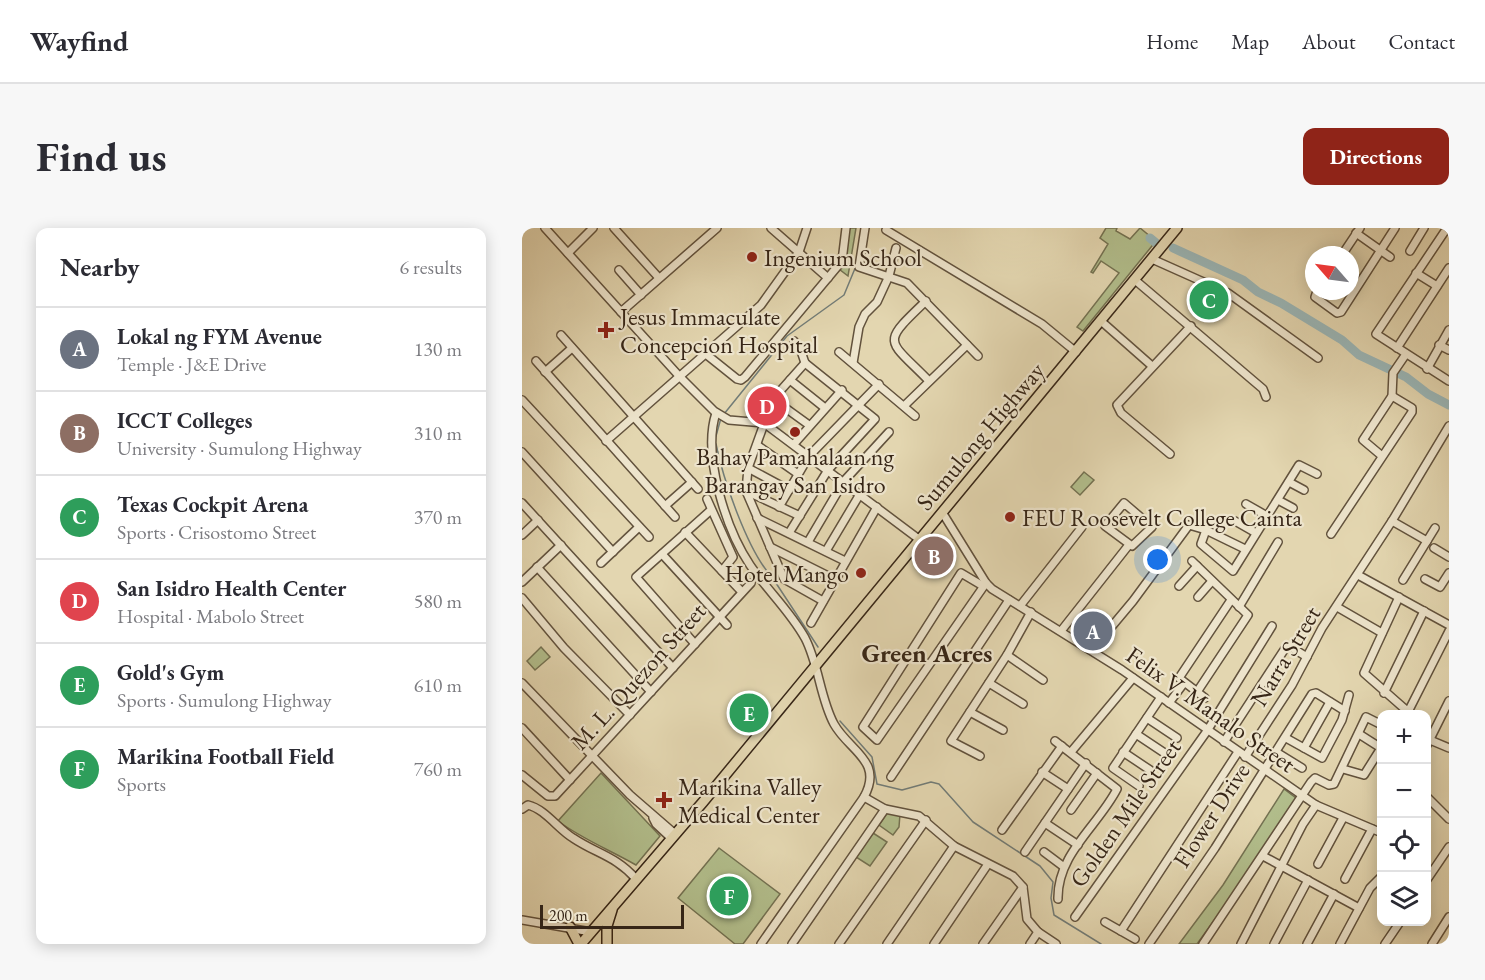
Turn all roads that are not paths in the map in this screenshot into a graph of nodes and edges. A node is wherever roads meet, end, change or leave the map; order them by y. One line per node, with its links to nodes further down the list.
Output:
1 (544, 228): 20 (street)
2 (593, 228): 20 (street)
3 (614, 228): 27 (street)
4 (717, 228): 27 (street)
5 (771, 228): 19 (street)
6 (807, 228): 19 (street)
7 (846, 228): 28 (street)
8 (865, 228): 26 (street)
9 (1177, 228): 22 (main road, Sumulong Highway)
10 (1395, 228): 17 (street)
11 (1424, 228): 18 (street)
12 (1447, 228): 25 (street)
13 (886, 230): 48 (street)
14 (1358, 231): 15 (street); 17 (street)
15 (1348, 246)
16 (896, 248): 26 (street)
17 (1381, 251): 21 (street); 30 (street)
18 (1410, 251)
19 (799, 252): 28 (street); 50 (street)
20 (568, 253): 36 (street)
21 (1390, 257)
22 (1152, 259): 29 (main road, Sumulong Highway); 52 (street)
23 (1449, 268): 31 (street)
24 (619, 270): 32 (street)
25 (1416, 273): 31 (street); 45 (street)
26 (889, 276): 35 (street); 55 (street)
27 (659, 278): 32 (street)
28 (828, 278): 50 (street)
29 (1135, 280): 37 (main road, Sumulong Highway); 38 (street)
30 (1359, 283)
31 (1437, 286): 45 (street)
32 (641, 294): 36 (street)
33 (1324, 300): 34 (street)
34 (1348, 300)
35 (926, 301): 42 (street); 61 (street)
36 (621, 312): 59 (street)
37 (1101, 321): 48 (main road, Sumulong Highway); 56 (street)
38 (1191, 326): 56 (street); 66 (street)
39 (1449, 330): 43 (street)
40 (561, 335): 44 (street)
41 (794, 341): 54 (street)
42 (967, 345): 51 (street); 61 (street)
43 (1439, 345): 46 (street); 57 (street)
44 (572, 348): 58 (street); 72 (street)
45 (1397, 348): 49 (street)
46 (1449, 350)
47 (838, 352): 55 (street)
48 (1076, 352): 107 (main road, Sumulong Highway)
49 (1406, 354): 57 (street); 65 (street)
50 (707, 355): 59 (street)
51 (978, 356)
52 (1318, 358)
53 (536, 361): 58 (street)
54 (805, 363): 60 (street); 64 (street)
55 (854, 363): 63 (street)
56 (1152, 366): 83 (street)
57 (1427, 369): 62 (street)
58 (545, 372): 79 (street)
59 (680, 378): 72 (street); 73 (street)
60 (789, 380): 68 (street); 71 (street)
61 (929, 381): 70 (street)
62 (1449, 381)
63 (879, 384): 69 (street); 70 (street)
64 (842, 390): 69 (street); 71 (street)
65 (1392, 396): 85 (street); 85 (street)
66 (1266, 397)
67 (522, 399): 115 (street)
68 (773, 399): 75 (street); 76 (street)
69 (859, 404): 84 (street); 87 (street)
70 (904, 406): 74 (street)
71 (825, 408): 76 (street)
72 (634, 416): 79 (street); 91 (street)
73 (721, 416): 75 (street); 176 (street)
74 (915, 416)
75 (764, 423): 80 (street); 81 (street)
76 (809, 425): 80 (street)
77 (1449, 426): 114 (street, Narra Street)
78 (889, 432): 90 (street)
79 (606, 441): 102 (street)
80 (794, 444): 84 (street)
81 (757, 445): 86 (street); 88 (street)
82 (522, 452): 135 (street)
83 (1170, 454)
84 (809, 456): 87 (street); 88 (street)
85 (1382, 456): 122 (street)
86 (748, 468): 94 (street); 96 (street)
87 (828, 470): 90 (street); 108 (street)
88 (798, 474): 94 (street)
89 (1317, 474): 92 (street)
90 (844, 481): 97 (street); 127 (street)
91 (692, 482): 93 (street); 102 (street)
92 (1289, 482): 95 (street); 99 (street)
93 (698, 489)
94 (789, 490): 103 (street)
95 (1304, 490)
96 (746, 491): 103 (street); 111 (street)
97 (860, 494): 104 (street); 134 (street)
98 (707, 499): 106 (street)
99 (1278, 500): 105 (street); 109 (street)
100 (522, 503): 112 (street)
101 (1246, 504): 109 (street)
102 (665, 506): 110 (street)
103 (779, 507): 108 (street)
104 (877, 507): 125 (street); 138 (street)
105 (1293, 508)
106 (711, 510): 119 (street); 141 (street)
107 (942, 513): 125 (main road, Sumulong Highway); 150 (street, Felix V. Manalo Street)
108 (800, 516): 120 (street)
109 (1268, 516): 121 (street)
110 (675, 518)
111 (757, 518): 120 (street); 131 (street)
112 (538, 520): 123 (street); 129 (street)
113 (1235, 521): 121 (street)
114 (1392, 521): 126 (street); 143 (street, Narra Street)
115 (639, 526): 124 (street); 135 (street)
116 (1082, 527): 159 (street)
117 (1435, 528): 126 (street)
118 (1206, 530): 133 (street); 133 (street); 173 (street)
119 (686, 532): 136 (street); 141 (street)
120 (789, 533): 127 (street)
121 (1256, 533): 133 (street)
122 (1331, 534)
123 (522, 535)
124 (649, 537)
125 (920, 540): 176 (main road, Sumulong Highway)
126 (1426, 541): 146 (street)
127 (808, 542): 134 (street)
128 (1278, 542): 160 (street)
129 (561, 545): 140 (street); 177 (street)
130 (1128, 546): 130 (street); 169 (street)
131 (770, 547): 144 (street); 158 (street)
132 (1434, 548): 137 (street)
133 (1245, 549)
134 (826, 551): 138 (street)
135 (613, 552): 139 (street)
136 (662, 554): 164 (street); 172 (street)
137 (1449, 557)
138 (844, 561): 144 (street)
139 (601, 563)
140 (537, 567): 148 (street); 183 (street)
141 (722, 572): 152 (street)
142 (1449, 573): 145 (street)
143 (1358, 575): 154 (street); 161 (street, Narra Street)
144 (834, 579): 158 (street)
145 (1425, 579)
146 (1403, 580)
147 (1212, 581): 151 (street); 153 (street); 157 (street)
148 (522, 582)
149 (750, 583): 152 (street, M. L. Quezon Street)
150 (984, 585): 150 (street); 156 (street, Felix V. Manalo Street)
151 (1179, 586)
152 (741, 592): 164 (street, M. L. Quezon Street)
153 (1198, 597)
154 (1399, 597): 162 (street); 171 (street)
155 (522, 598): 196 (street)
156 (1009, 600): 159 (street, Felix V. Manalo Street); 229 (street)
157 (1231, 600): 160 (street); 180 (street)
158 (823, 601): 165 (street)
159 (1020, 606): 163 (street, Felix V. Manalo Street)
160 (1239, 607): 184 (street)
161 (1336, 608): 171 (street); 175 (street, Narra Street)
162 (1424, 611): 167 (street); 185 (street)
163 (1031, 612): 169 (street, Felix V. Manalo Street); 174 (street)
164 (719, 616): 166 (street); 172 (street, M. L. Quezon Street)
165 (812, 623)
166 (727, 625)
167 (1449, 625)
168 (1272, 626): 201 (street, Golden Mile Street)
169 (1060, 630): 173 (street, Felix V. Manalo Street)
170 (1449, 631): 185 (street)
171 (1382, 633): 185 (street)
172 (695, 644): 177 (street, M. L. Quezon Street)
173 (1092, 650): 178 (street, Felix V. Manalo Street)
174 (1007, 655): 179 (street); 182 (street)
175 (1307, 657): 209 (street); 220 (street, Narra Street)
176 (816, 664): 234 (street); 247 (main road, Sumulong Highway)
177 (673, 668): 183 (street, M. L. Quezon Street)
178 (1133, 678): 187 (street, Felix V. Manalo Street); 213 (street)
179 (1043, 680)
180 (1184, 682): 184 (street); 191 (street)
181 (522, 683): 218 (street)
182 (989, 683): 192 (street); 194 (street)
183 (651, 692): 196 (street, M. L. Quezon Street)
184 (1197, 692): 188 (street)
185 (1384, 693)
186 (1349, 695): 193 (street)
187 (1161, 697): 191 (street, Felix V. Manalo Street); 197 (street)
188 (1205, 698)
189 (1449, 701): 195 (street)
190 (1330, 702): 193 (street); 205 (street, Flower Drive); 211 (street)
191 (1169, 703): 201 (street, Felix V. Manalo Street)
192 (1023, 704)
193 (1345, 711): 211 (street)
194 (970, 712): 200 (street); 219 (street)
195 (1447, 712): 206 (street)
196 (630, 715): 218 (street, M. L. Quezon Street)
197 (1147, 718): 202 (street); 204 (street)
198 (1377, 722): 203 (street)
199 (522, 728): 230 (street)
200 (1003, 730)
201 (1207, 731): 209 (street, Felix V. Manalo Street); 268 (street, Golden Mile Street)
202 (1136, 734): 214 (street); 217 (street)
203 (1359, 734): 223 (street); 223 (street)
204 (1177, 738)
205 (1286, 738): 211 (street); 216 (street, Flower Drive)
206 (1431, 738)
207 (1431, 740): 212 (street)
208 (1055, 741): 210 (street)
209 (1224, 742): 215 (street, Felix V. Manalo Street)
210 (1062, 746): 213 (street); 226 (street)
211 (1304, 748)
212 (1449, 748)
213 (1071, 752): 221 (street)
214 (1123, 752): 224 (street); 231 (street)
215 (1238, 752): 220 (street, Felix V. Manalo Street); 274 (street)
216 (1276, 752): 222 (street); 225 (street, Flower Drive)
217 (1166, 754)
218 (592, 756): 230 (street, M. L. Quezon Street); 247 (street)
219 (980, 756)
220 (1245, 757): 225 (street, Felix V. Manalo Street)
221 (1086, 762): 227 (street); 232 (street)
222 (1302, 768)
223 (1343, 769): 233 (street)
224 (1150, 770)
225 (1264, 770): 233 (street, Felix V. Manalo Street); 288 (street, Flower Drive)
226 (1042, 772): 232 (street); 245 (street)
227 (1097, 773): 239 (street); 248 (street)
228 (522, 775): 230 (street, M. L. Quezon Street)
229 (891, 777)
230 (570, 780)
231 (1139, 786)
232 (1068, 789): 243 (street)
233 (1302, 795): 236 (street, Felix V. Manalo Street); 253 (street)
234 (864, 797): 238 (street); 280 (street)
235 (1431, 801): 241 (street)
236 (1316, 805): 240 (street, Felix V. Manalo Street); 256 (street)
237 (522, 809): 259 (street)
238 (885, 809): 242 (street); 281 (street)
239 (1071, 810)
240 (1343, 818): 244 (street, Felix V. Manalo Street); 255 (street)
241 (1449, 819)
242 (926, 820): 249 (street); 282 (street)
243 (1045, 823): 248 (street); 251 (street)
244 (1372, 829): 246 (street, Felix V. Manalo Street); 260 (street)
245 (1002, 830)
246 (1377, 831)
247 (673, 836): 259 (main road, Sumulong Highway)
248 (1078, 845): 257 (street)
249 (954, 846): 254 (street); 283 (street)
250 (1449, 847): 258 (street)
251 (1026, 852)
252 (1044, 852): 257 (street)
253 (1263, 856): 256 (street); 289 (street)
254 (988, 864): 263 (street); 284 (street)
255 (1318, 864)
256 (1282, 866): 261 (street); 290 (street)
257 (1064, 867): 265 (street)
258 (1431, 874)
259 (636, 879): 266 (main road, Sumulong Highway)
260 (1345, 879)
261 (1308, 880): 264 (street); 291 (street)
262 (1377, 881): 267 (street)
263 (1023, 887): 276 (street); 285 (street)
264 (1334, 894): 267 (street); 292 (street)
265 (1058, 899)
266 (615, 904): 275 (main road, Sumulong Highway); 279 (main road)
267 (1359, 908): 293 (street)
268 (1075, 917)
269 (1449, 917): 295 (street)
270 (523, 922): 273 (street)
271 (1105, 922): 274 (street)
272 (1397, 926): 294 (street)
273 (570, 927): 275 (street); 278 (main road)
274 (1121, 931): 277 (street)
275 (591, 932): 278 (main road, Sumulong Highway); 279 (main road)
276 (1038, 932): 286 (street); 287 (street)
277 (1135, 939)
278 (580, 944)
279 (608, 944)
280 (761, 944)
281 (792, 944)
282 (839, 944)
283 (887, 944)
284 (934, 944)
285 (983, 944)
286 (1030, 944)
287 (1056, 944)
288 (1149, 944)
289 (1203, 944)
290 (1241, 944)
291 (1275, 944)
292 (1307, 944)
293 (1340, 944)
294 (1385, 944)
295 (1432, 944)

